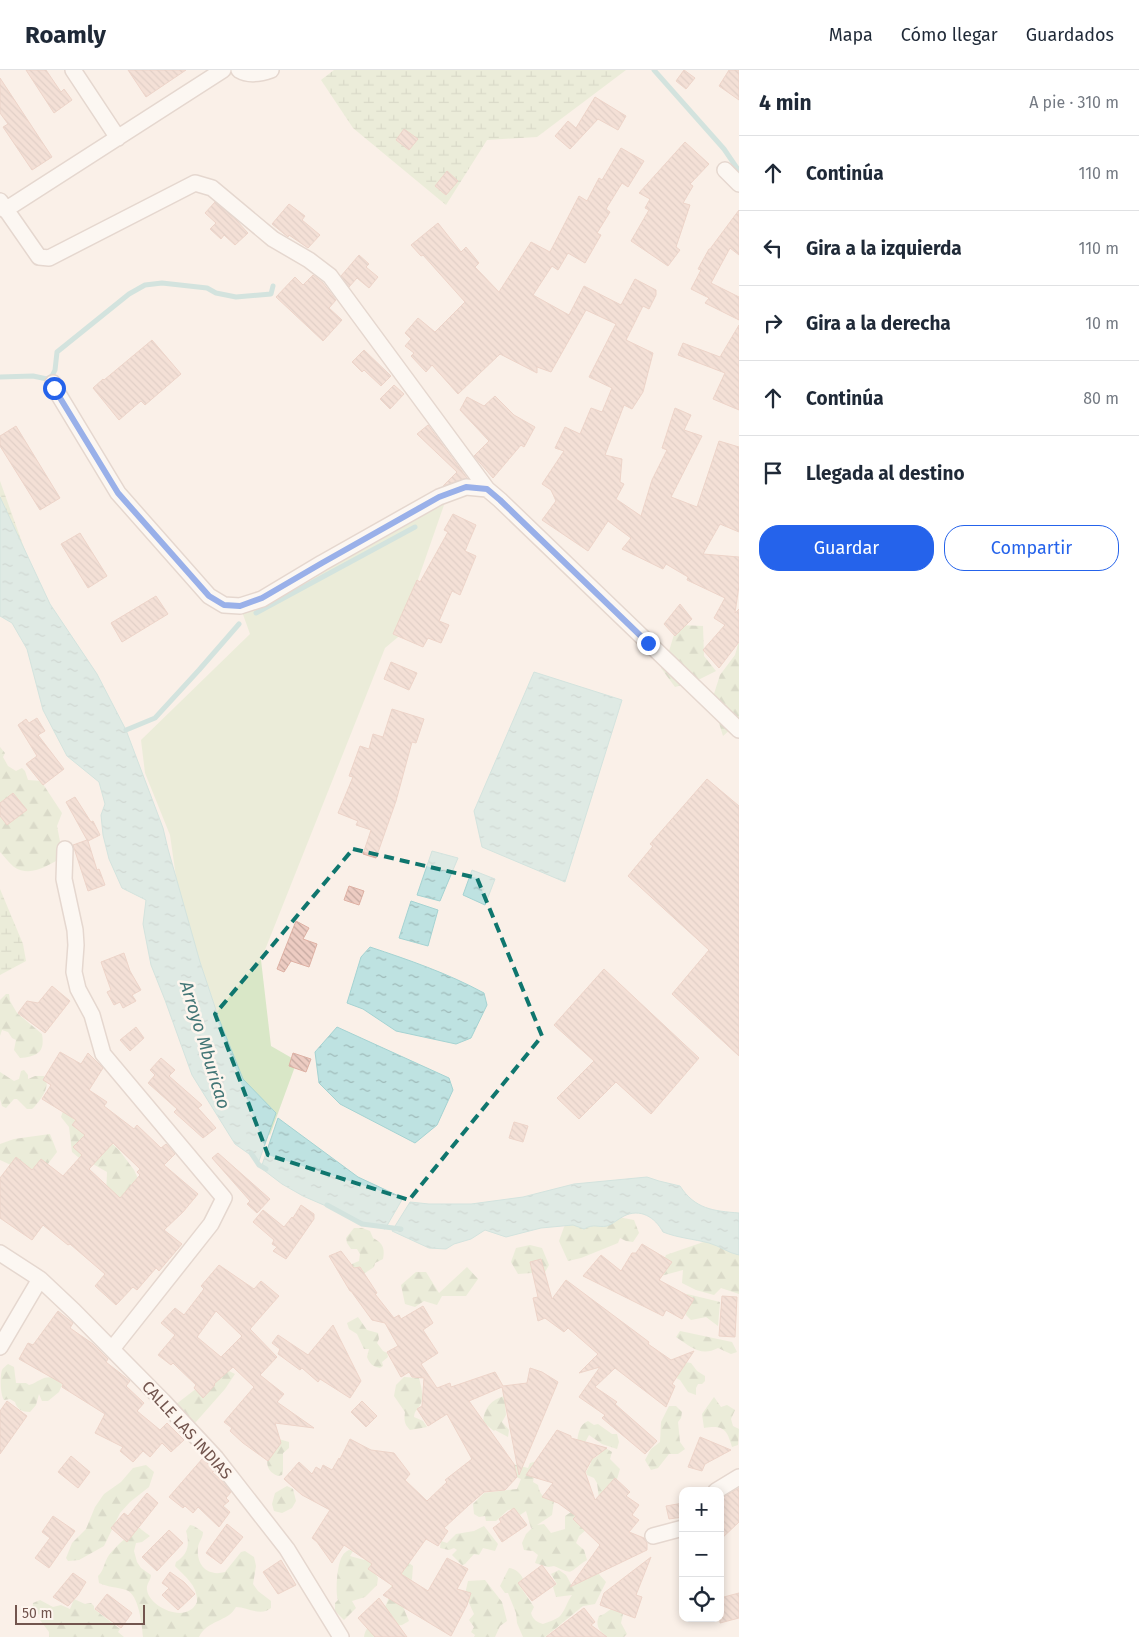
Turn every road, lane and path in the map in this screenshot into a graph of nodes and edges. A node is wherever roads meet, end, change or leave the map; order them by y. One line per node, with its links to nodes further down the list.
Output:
1 (73, 70): 5 (street)
2 (223, 70): 5 (street)
3 (239, 70): 4 (street)
4 (271, 70)
5 (118, 138): 8 (street)
6 (725, 170): 7 (street)
7 (739, 184)
8 (3, 205): 10 (street)
9 (54, 383): 10 (street)
10 (487, 489): 11 (street)
11 (739, 730)
12 (65, 849): 16 (street)
13 (0, 1253): 14 (street, CALLE LAS INDIAS)
14 (40, 1279): 15 (street); 16 (street, CALLE LAS INDIAS)
15 (0, 1348)
16 (112, 1350): 21 (street, CALLE LAS INDIAS)
17 (739, 1477): 18 (street)
18 (723, 1487)
19 (679, 1529): 20 (street)
20 (653, 1536)
21 (341, 1637)

